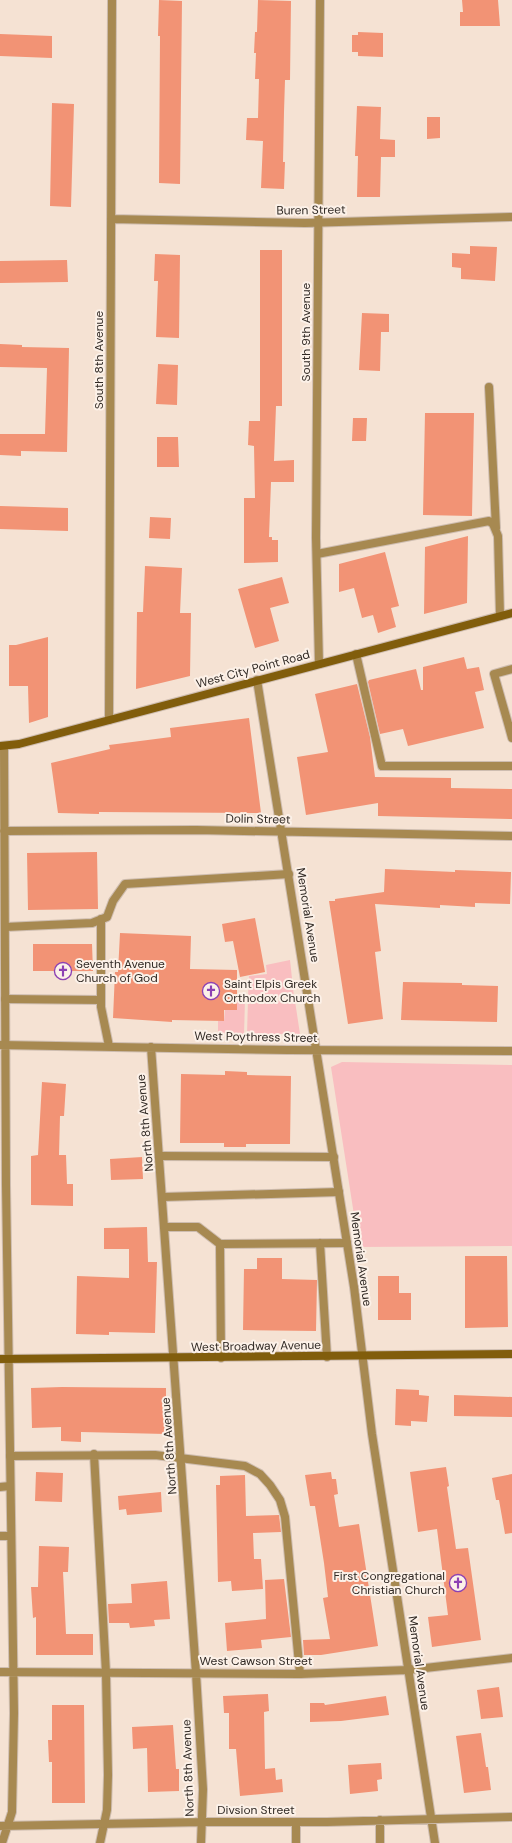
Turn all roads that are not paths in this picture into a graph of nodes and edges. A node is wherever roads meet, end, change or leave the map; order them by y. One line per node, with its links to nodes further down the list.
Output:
1 (112, 0): 4 (street, South 8th Avenue)
2 (320, 0): 5 (street, South 9th Avenue)
3 (512, 217): 5 (street, Buren Street)
4 (111, 219): 5 (street, Buren Street); 15 (street, South 8th Avenue)
5 (318, 222): 8 (street, South 9th Avenue)
6 (489, 387): 7 (street)
7 (496, 529): 8 (street); 10 (street)
8 (317, 554): 12 (street, South 9th Avenue)
9 (512, 613): 10 (street, West City Point Road)
10 (500, 616): 11 (street, West City Point Road)
11 (356, 654): 12 (street, West City Point Road); 19 (street)
12 (319, 664): 14 (street, West City Point Road)
13 (512, 669): 16 (street)
14 (258, 680): 15 (street, West City Point Road); 21 (street, Memorial Avenue)
15 (109, 720): 18 (street, West City Point Road)
16 (510, 727): 17 (street)
17 (512, 738)
18 (2, 746): 20 (street)
19 (512, 766)
20 (4, 831): 21 (street, Dolin Street); 23 (street)
21 (282, 832): 22 (street, Dolin Street); 24 (street, Memorial Avenue)
22 (512, 836)
23 (2, 840): 26 (street)
24 (289, 874): 25 (street); 32 (street, Memorial Avenue)
25 (101, 920): 26 (street); 28 (street)
26 (5, 927): 27 (street)
27 (5, 999): 28 (street); 29 (street)
28 (100, 1000): 30 (street)
29 (3, 1045): 30 (street, West Poythress Street); 42 (street)
30 (109, 1046): 31 (street, West Poythress Street)
31 (151, 1047): 32 (street, West Poythress Street); 34 (street, North 8th Avenue)
32 (317, 1050): 33 (street, West Poythress Street); 35 (street, Memorial Avenue)
33 (512, 1051)
34 (160, 1156): 35 (street); 37 (street, North 8th Avenue)
35 (334, 1157): 36 (street, Memorial Avenue)
36 (339, 1192): 37 (street); 40 (street, Memorial Avenue)
37 (163, 1197): 38 (street, North 8th Avenue)
38 (165, 1227): 41 (street); 46 (street, North 8th Avenue)
39 (320, 1243): 40 (street); 41 (street); 44 (street)
40 (347, 1243): 45 (street, Memorial Avenue)
41 (220, 1244): 47 (street)
42 (4, 1259): 49 (street)
43 (512, 1354): 45 (street, West Broadway Avenue)
44 (326, 1357): 45 (street, West Broadway Avenue); 47 (street, West Broadway Avenue)
45 (363, 1357): 58 (street, Memorial Avenue)
46 (175, 1358): 47 (street, West Broadway Avenue); 49 (street, West Broadway Avenue); 52 (street, North 8th Avenue)
47 (221, 1358)
48 (0, 1359): 49 (street, West Broadway Avenue)
49 (9, 1359): 51 (street)
50 (94, 1454): 51 (street); 52 (street); 61 (street)
51 (10, 1456): 54 (street)
52 (182, 1458): 62 (street, North 8th Avenue); 63 (street)
53 (0, 1486): 54 (street)
54 (10, 1486): 56 (street)
55 (0, 1536): 56 (street)
56 (11, 1536): 60 (street)
57 (512, 1658): 58 (street, West Cawson Street)
58 (408, 1670): 63 (street, West Cawson Street); 65 (street, Memorial Avenue)
59 (0, 1672): 60 (street, West Cawson Street)
60 (13, 1672): 61 (street, West Cawson Street); 70 (street)
61 (106, 1673): 62 (street, West Cawson Street); 69 (street)
62 (196, 1673): 63 (street, West Cawson Street); 67 (street, North 8th Avenue)
63 (300, 1674)
64 (512, 1817): 65 (street, Divsion Street)
65 (432, 1819): 66 (street, Divsion Street); 76 (street, Memorial Avenue)
66 (380, 1820): 68 (street, Divsion Street); 75 (street)
67 (202, 1822): 68 (street, Divsion Street); 69 (street, Divsion Street); 73 (street, North 8th Avenue)
68 (296, 1822): 74 (street)
69 (104, 1823): 70 (street, Divsion Street); 72 (street)
70 (4, 1826): 71 (street)
71 (2, 1843)
72 (100, 1843)
73 (201, 1843)
74 (296, 1843)
75 (380, 1843)
76 (435, 1843)

